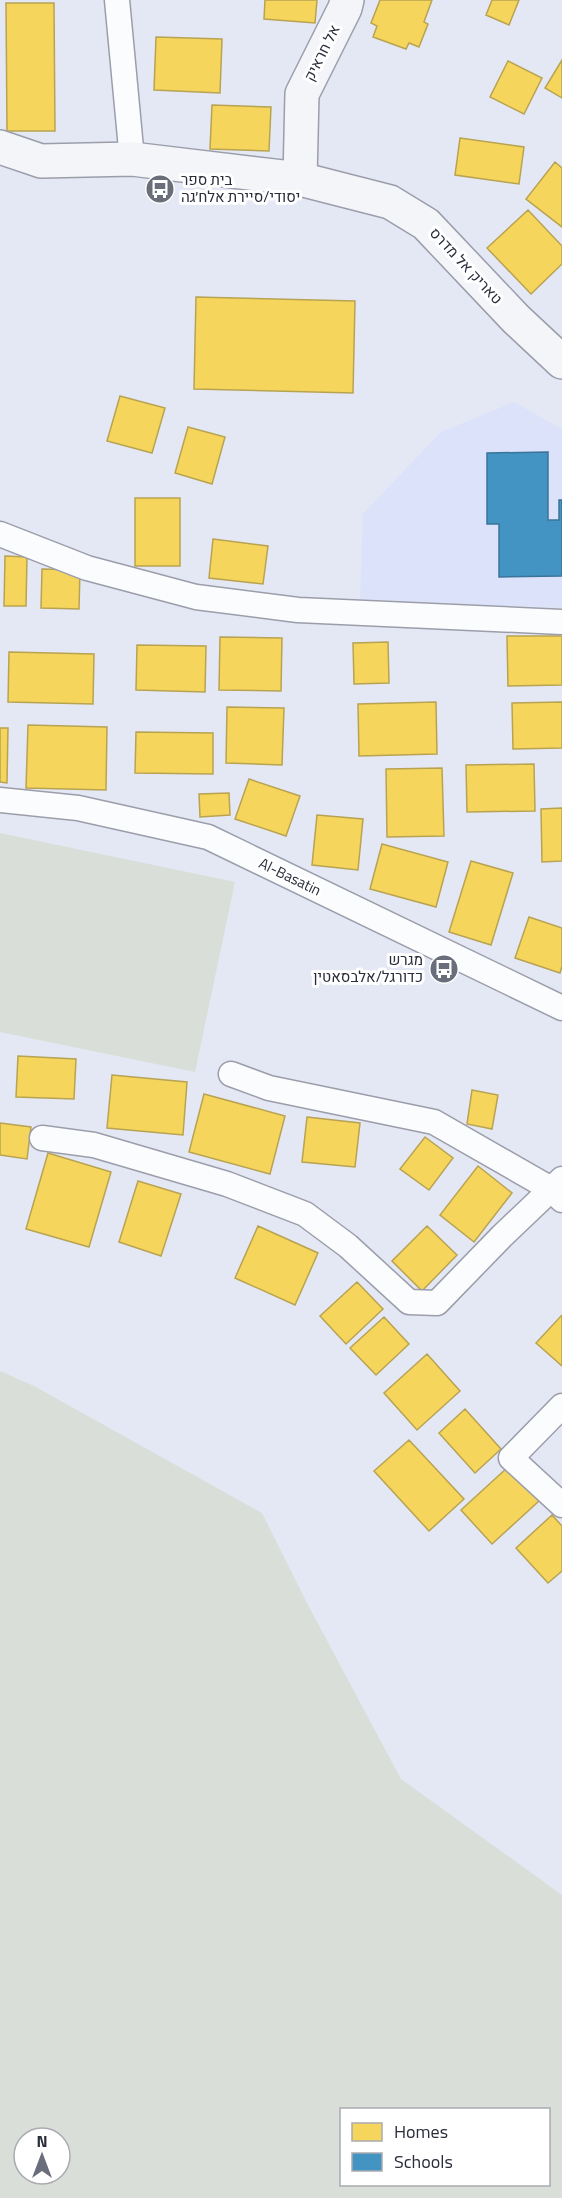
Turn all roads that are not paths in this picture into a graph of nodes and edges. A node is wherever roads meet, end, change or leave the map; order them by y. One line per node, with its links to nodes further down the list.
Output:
1 (117, 0): 4 (street)
2 (348, 0): 5 (street, אל חראיק)
3 (0, 147): 4 (street, טאריק אל מדרס)
4 (132, 159): 5 (street, טאריק אל מדרס)
5 (300, 179): 6 (street, טאריק אל מדרס)
6 (562, 362)
7 (0, 534): 8 (street)
8 (562, 621)
9 (0, 800): 10 (street, Al-Basatin)
10 (562, 1008)
11 (231, 1074): 13 (street)
12 (42, 1138): 13 (street)
13 (558, 1189)
14 (562, 1406): 15 (street)
15 (562, 1504)

